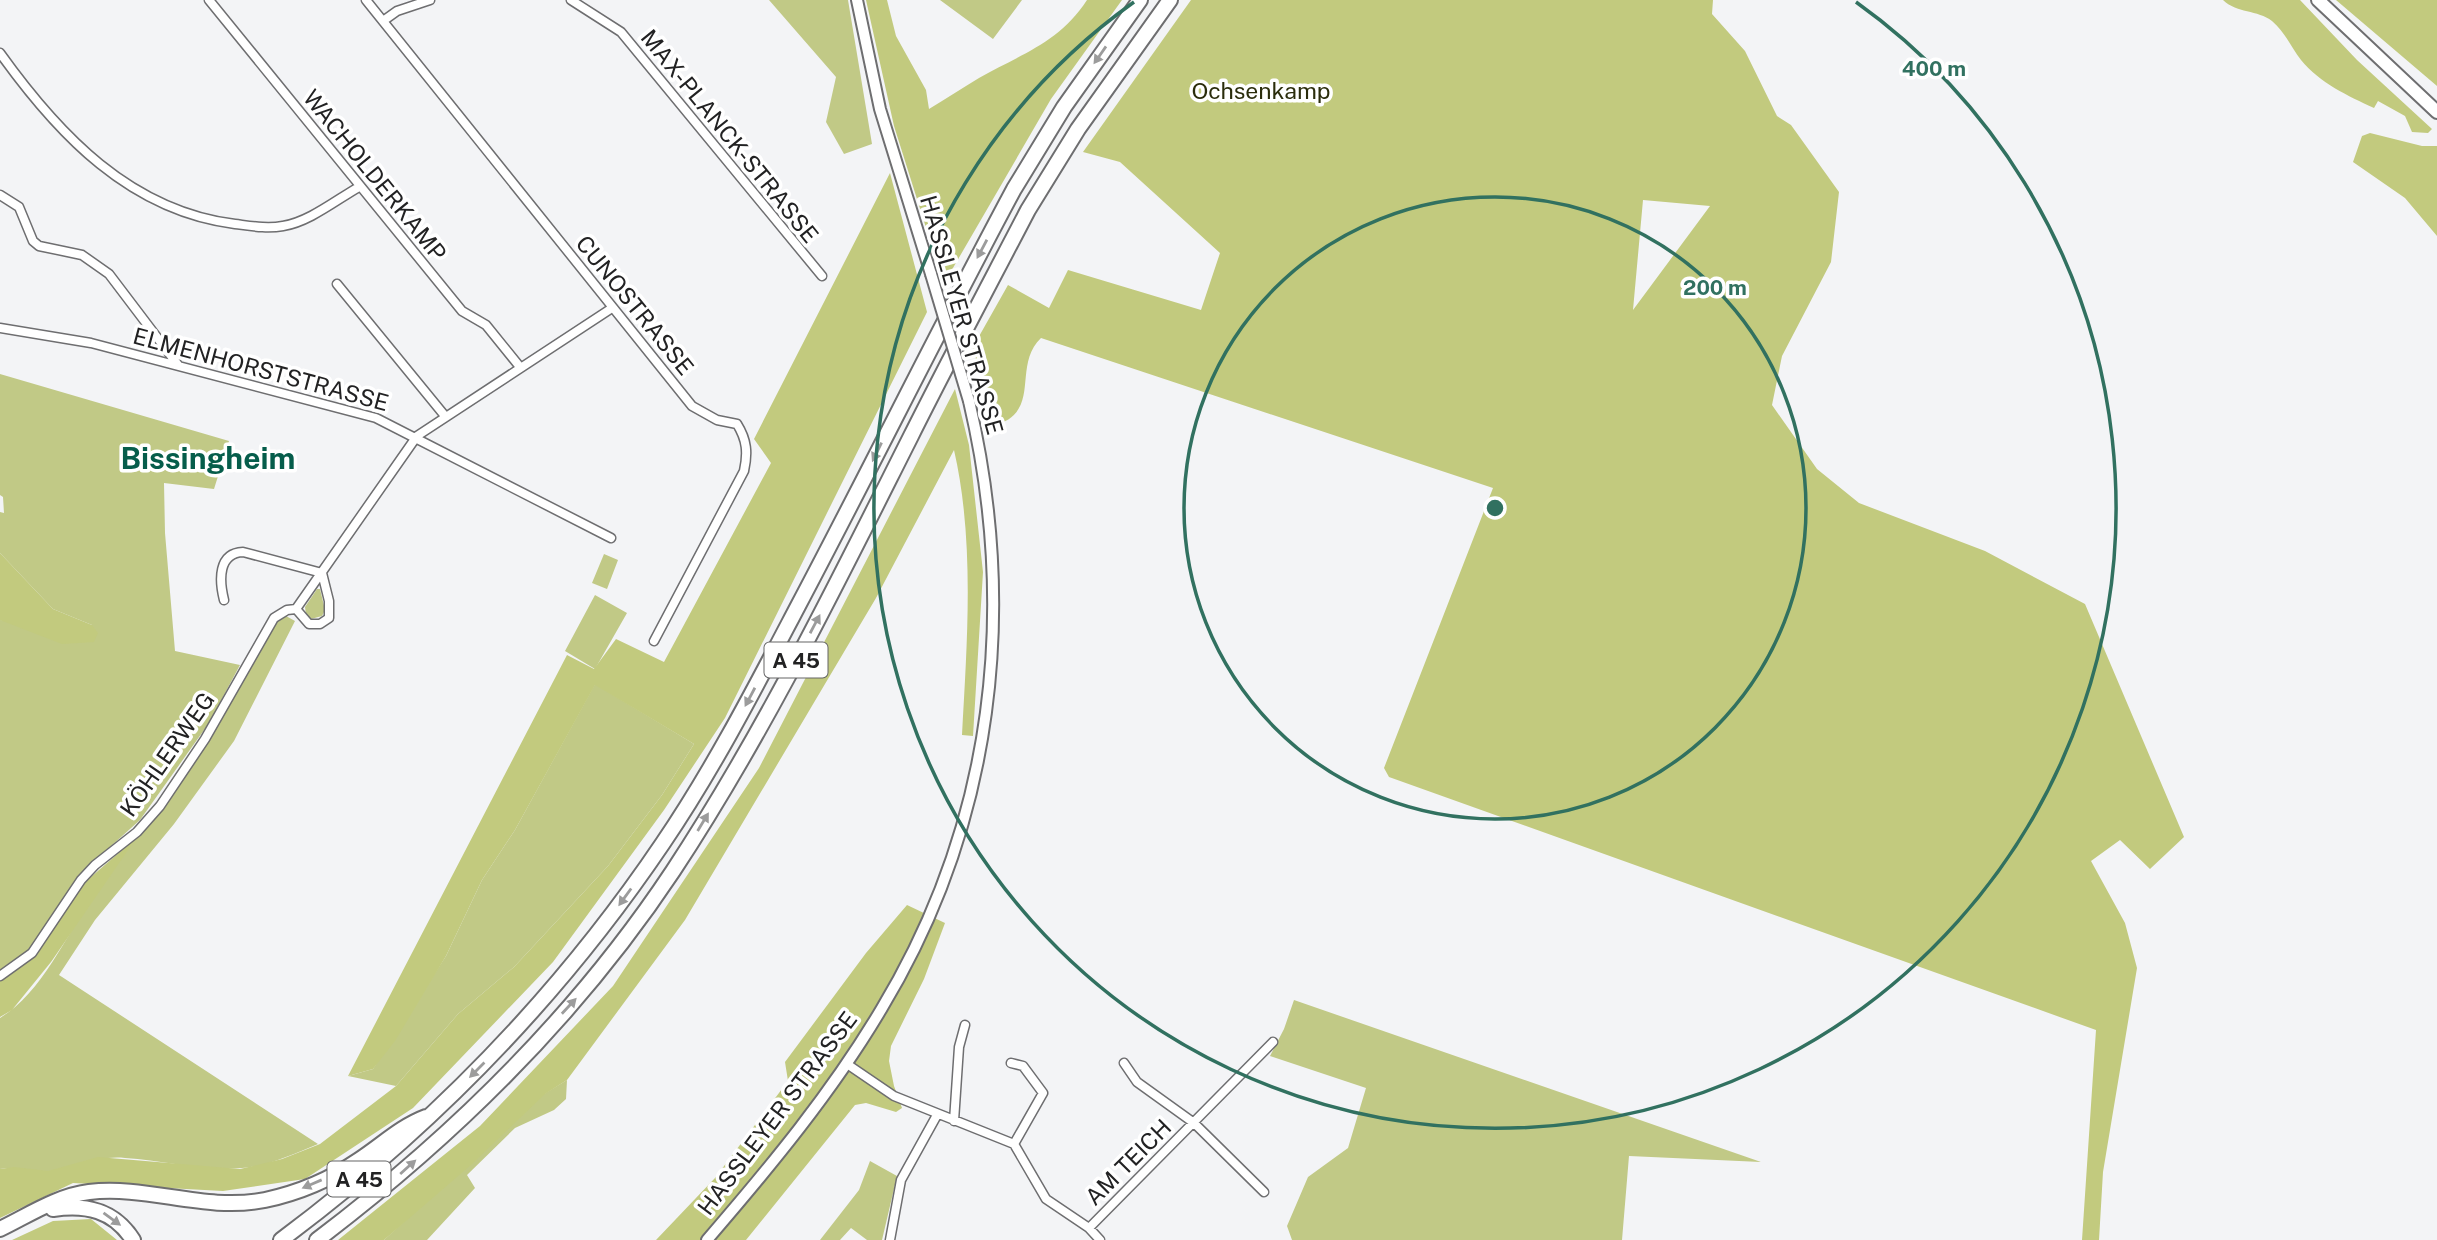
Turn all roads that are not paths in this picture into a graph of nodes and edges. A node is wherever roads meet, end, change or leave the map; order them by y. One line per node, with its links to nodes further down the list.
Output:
1 (209, 0): 12 (street, WACHOLDERKAMP)
2 (366, 0): 9 (street, CUNOSTRASSE)
3 (430, 0): 9 (street)
4 (571, 0): 14 (street, MAX-PLANCK-STRASSE)
5 (857, 0): 32 (main road, HASSLEYER STRASSE, bridge)
6 (1140, 0): 33 (highway, A 45, one-way to 33)
7 (1170, 0): 44 (highway, A 45, one-way to 7)
8 (2318, 0): 11 (main road)
9 (383, 21): 16 (street, CUNOSTRASSE)
10 (0, 53): 12 (street)
11 (2437, 112)
12 (359, 187): 19 (street, WACHOLDERKAMP)
13 (0, 195): 18 (street)
14 (822, 276)
15 (337, 284): 20 (street)
16 (612, 308): 19 (street, KÖHLERWEG); 26 (street, CUNOSTRASSE)
17 (0, 328): 18 (street, ELMENHORSTSTRASSE)
18 (177, 365): 21 (street, ELMENHORSTSTRASSE)
19 (520, 367): 20 (street, KÖHLERWEG)
20 (445, 416): 21 (street, KÖHLERWEG)
21 (417, 436): 22 (street, ELMENHORSTSTRASSE); 23 (street, KÖHLERWEG)
22 (611, 538)
23 (322, 573): 24 (street); 25 (street, KÖHLERWEG); 25 (street)
24 (224, 600)
25 (296, 609): 27 (street, KÖHLERWEG)
26 (654, 641)
27 (0, 976)
28 (965, 1025): 35 (street)
29 (1273, 1042): 36 (street, AM TEICH)
30 (1011, 1063): 37 (street)
31 (1124, 1063): 36 (street, AM TEICH)
32 (847, 1064): 34 (street); 45 (main road, HASSLEYER STRASSE)
33 (434, 1114): 39 (highway, one-way to 39); 43 (highway, A 45)
34 (937, 1115): 35 (street); 46 (street)
35 (954, 1121): 37 (street)
36 (1194, 1123): 38 (street, AM TEICH); 40 (street, AM TEICH)
37 (1014, 1144): 40 (street)
38 (1264, 1192)
39 (38, 1211): 41 (highway); 42 (highway, one-way to 42)
40 (1089, 1228): 47 (street)
41 (0, 1229)
42 (133, 1240)
43 (281, 1240)
44 (317, 1240)
45 (707, 1240)
46 (890, 1240)
47 (1100, 1240)

